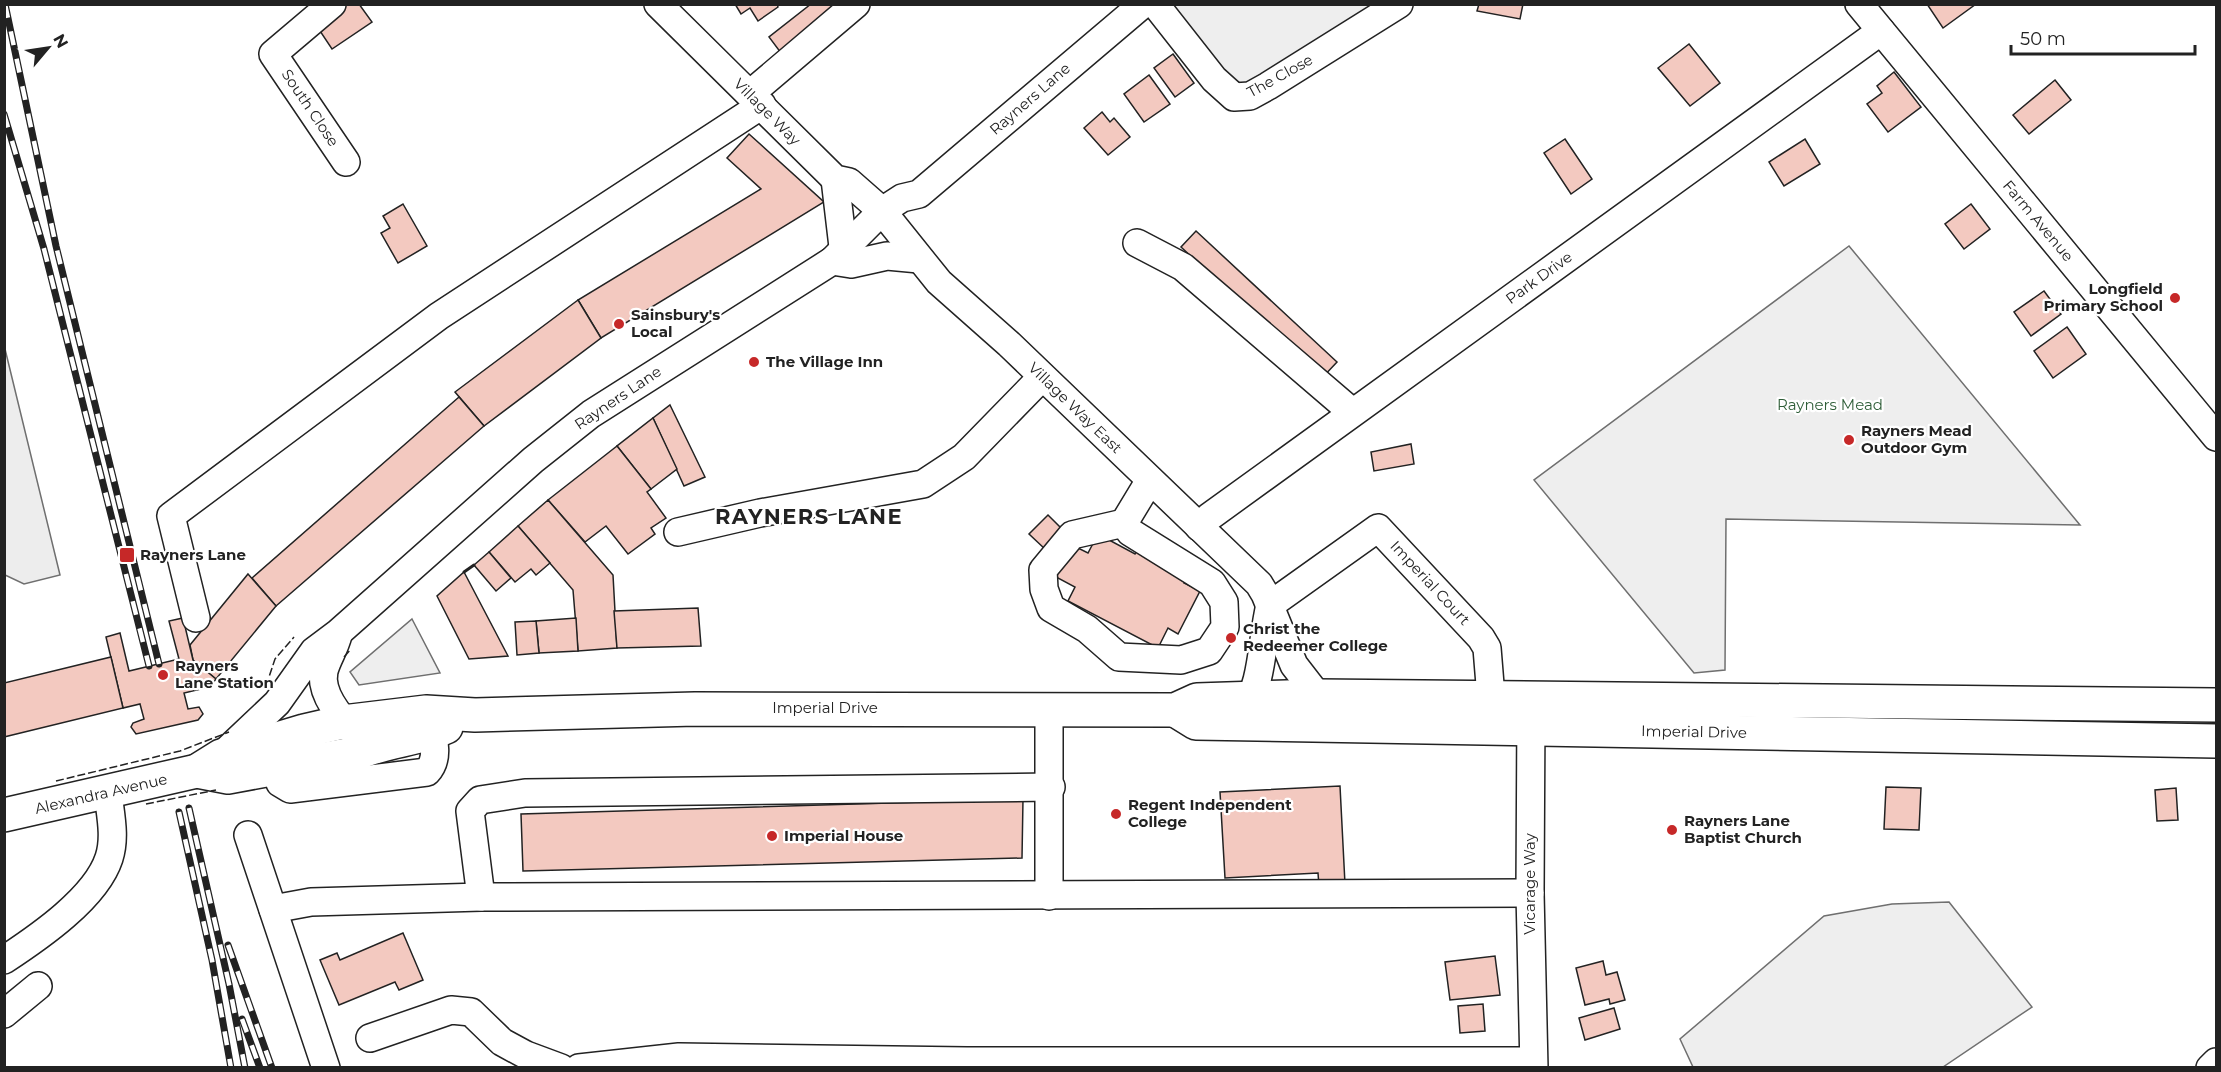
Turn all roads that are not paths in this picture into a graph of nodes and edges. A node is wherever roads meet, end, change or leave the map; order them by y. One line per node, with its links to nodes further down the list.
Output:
1 (332, 4): 10 (street, South Close)
2 (658, 4): 9 (street, Village Way)
3 (856, 4): 9 (street)
4 (1143, 4): 12 (street, Rayners Lane)
5 (1155, 4): 6 (street, The Close)
6 (1399, 4)
7 (1859, 4): 8 (street, Farm Avenue)
8 (1881, 31): 18 (street, Park Drive); 19 (street, Farm Avenue)
9 (756, 100): 11 (street, Village Way); 25 (street)
10 (346, 162)
11 (834, 179): 13 (street, Village Way); 16 (street)
12 (919, 194): 13 (street, Rayners Lane); 15 (street)
13 (882, 211): 15 (street, Village Way East); 16 (street, Rayners Lane)
14 (1137, 243): 18 (street)
15 (913, 250): 16 (street); 17 (street, Village Way East)
16 (837, 254): 26 (street, Rayners Lane)
17 (1042, 377): 20 (street, Village Way East); 23 (street)
18 (1352, 412): 22 (street, Park Drive)
19 (2217, 437)
20 (1150, 480): 21 (street); 22 (street, Village Way East)
21 (1124, 523): 21 (street)
22 (1199, 527): 24 (street, Village Way East)
23 (678, 532)
24 (1270, 604): 27 (street, Village Way East); 28 (street, Imperial Court); 31 (street)
25 (196, 618)
26 (339, 633): 33 (street, Rayners Lane); 37 (street, Rayners Lane)
27 (1318, 696): 28 (main road, Imperial Drive); 31 (main road, Imperial Drive)
28 (1491, 697): 32 (main road, Imperial Drive)
29 (2217, 705): 32 (main road, Imperial Drive)
30 (1049, 708): 31 (main road, Imperial Drive); 34 (main road, Imperial Drive); 39 (street)
31 (1245, 710): 32 (main road, Imperial Drive)
32 (1531, 715): 35 (main road, Imperial Drive); 43 (street, Vicarage Way)
33 (343, 722): 34 (main road, Imperial Drive); 36 (street, Rayners Lane); 37 (main road, Alexandra Avenue)
34 (429, 723): 36 (main road, Imperial Drive); 38 (street)
35 (2217, 741)
36 (378, 744): 38 (main road, Imperial Drive)
37 (209, 764): 38 (main road, Alexandra Avenue); 40 (main road, Alexandra Avenue)
38 (275, 768)
39 (1051, 787): 44 (street); 45 (street)
40 (108, 793): 41 (main road, Alexandra Avenue); 47 (street)
41 (4, 815)
42 (248, 835): 46 (street)
43 (1530, 893): 44 (street); 53 (street, Vicarage Way)
44 (1049, 896): 45 (street)
45 (481, 897): 46 (street)
46 (273, 909): 54 (street)
47 (4, 960)
48 (38, 986): 49 (street)
49 (4, 1014)
50 (370, 1038): 55 (street)
51 (2217, 1062): 57 (street)
52 (967, 1064): 53 (street); 56 (street)
53 (1534, 1064)
54 (326, 1068)
55 (561, 1068)
56 (579, 1068)
57 (2210, 1068)

